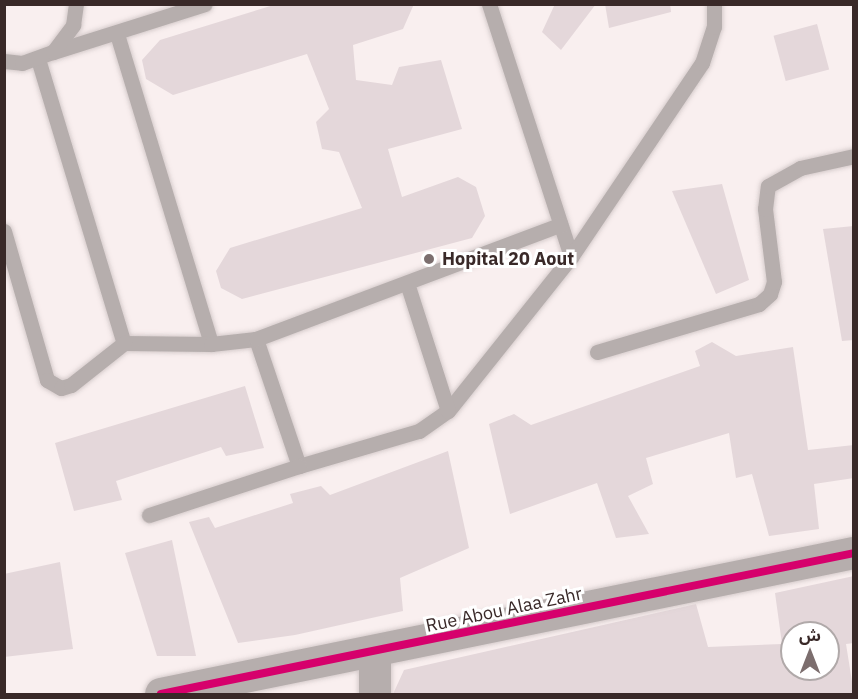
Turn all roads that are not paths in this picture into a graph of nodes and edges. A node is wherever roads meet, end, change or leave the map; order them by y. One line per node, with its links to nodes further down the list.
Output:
1 (76, 4): 6 (lane)
2 (205, 4): 5 (lane)
3 (489, 4): 12 (lane)
4 (714, 4): 14 (lane)
5 (117, 34): 6 (lane); 18 (lane)
6 (53, 52): 7 (lane)
7 (38, 59): 9 (lane); 17 (lane)
8 (4, 61): 9 (lane)
9 (22, 63): 10 (lane)
10 (4, 73)
11 (854, 156): 19 (lane)
12 (560, 225): 14 (lane); 15 (lane)
13 (4, 231): 17 (lane)
14 (571, 257): 20 (lane)
15 (407, 283): 16 (lane); 20 (lane)
16 (256, 339): 18 (lane); 21 (lane)
17 (124, 343): 18 (lane)
18 (211, 344)
19 (597, 352)
20 (448, 411): 21 (lane)
21 (299, 466): 22 (lane)
22 (149, 515)
23 (854, 553): 24 (street, Rue Abou Alaa Zahr)
24 (375, 651): 25 (street, Rue Abou Alaa Zahr); 26 (street)
25 (179, 693)
26 (375, 694)

